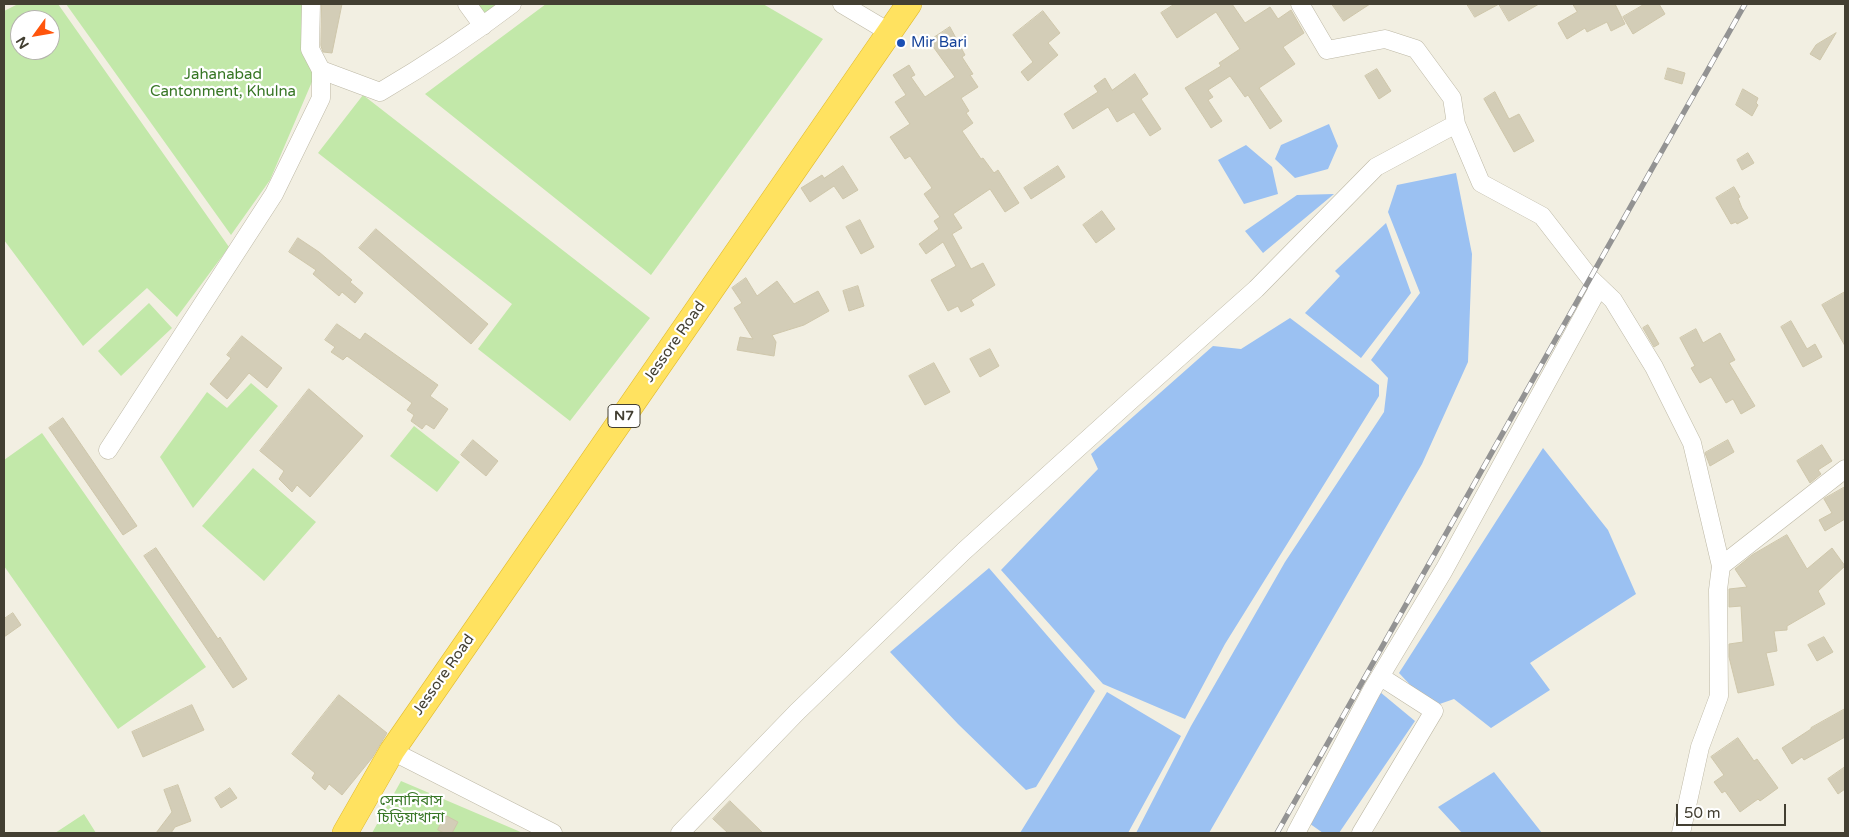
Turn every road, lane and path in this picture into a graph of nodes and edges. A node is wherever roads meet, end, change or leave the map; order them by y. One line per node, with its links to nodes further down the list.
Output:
1 (311, 4): 9 (street)
2 (467, 4): 7 (street)
3 (512, 4): 7 (street)
4 (842, 4): 8 (street)
5 (909, 4): 8 (highway, Jessore Road / N7)
6 (1300, 4): 10 (street)
7 (483, 26): 9 (street)
8 (889, 32): 16 (highway, Jessore Road / N7)
9 (322, 70): 12 (street)
10 (1456, 124): 11 (street); 20 (street)
11 (1599, 287): 14 (street); 15 (street)
12 (108, 450)
13 (1845, 469): 14 (street)
14 (1721, 566): 22 (street)
15 (1381, 676): 17 (street); 21 (street)
16 (392, 751): 18 (highway, Jessore Road / N7); 19 (street)
17 (1302, 831)
18 (344, 833)
19 (553, 833)
20 (680, 833)
21 (1361, 833)
22 (1681, 833)

